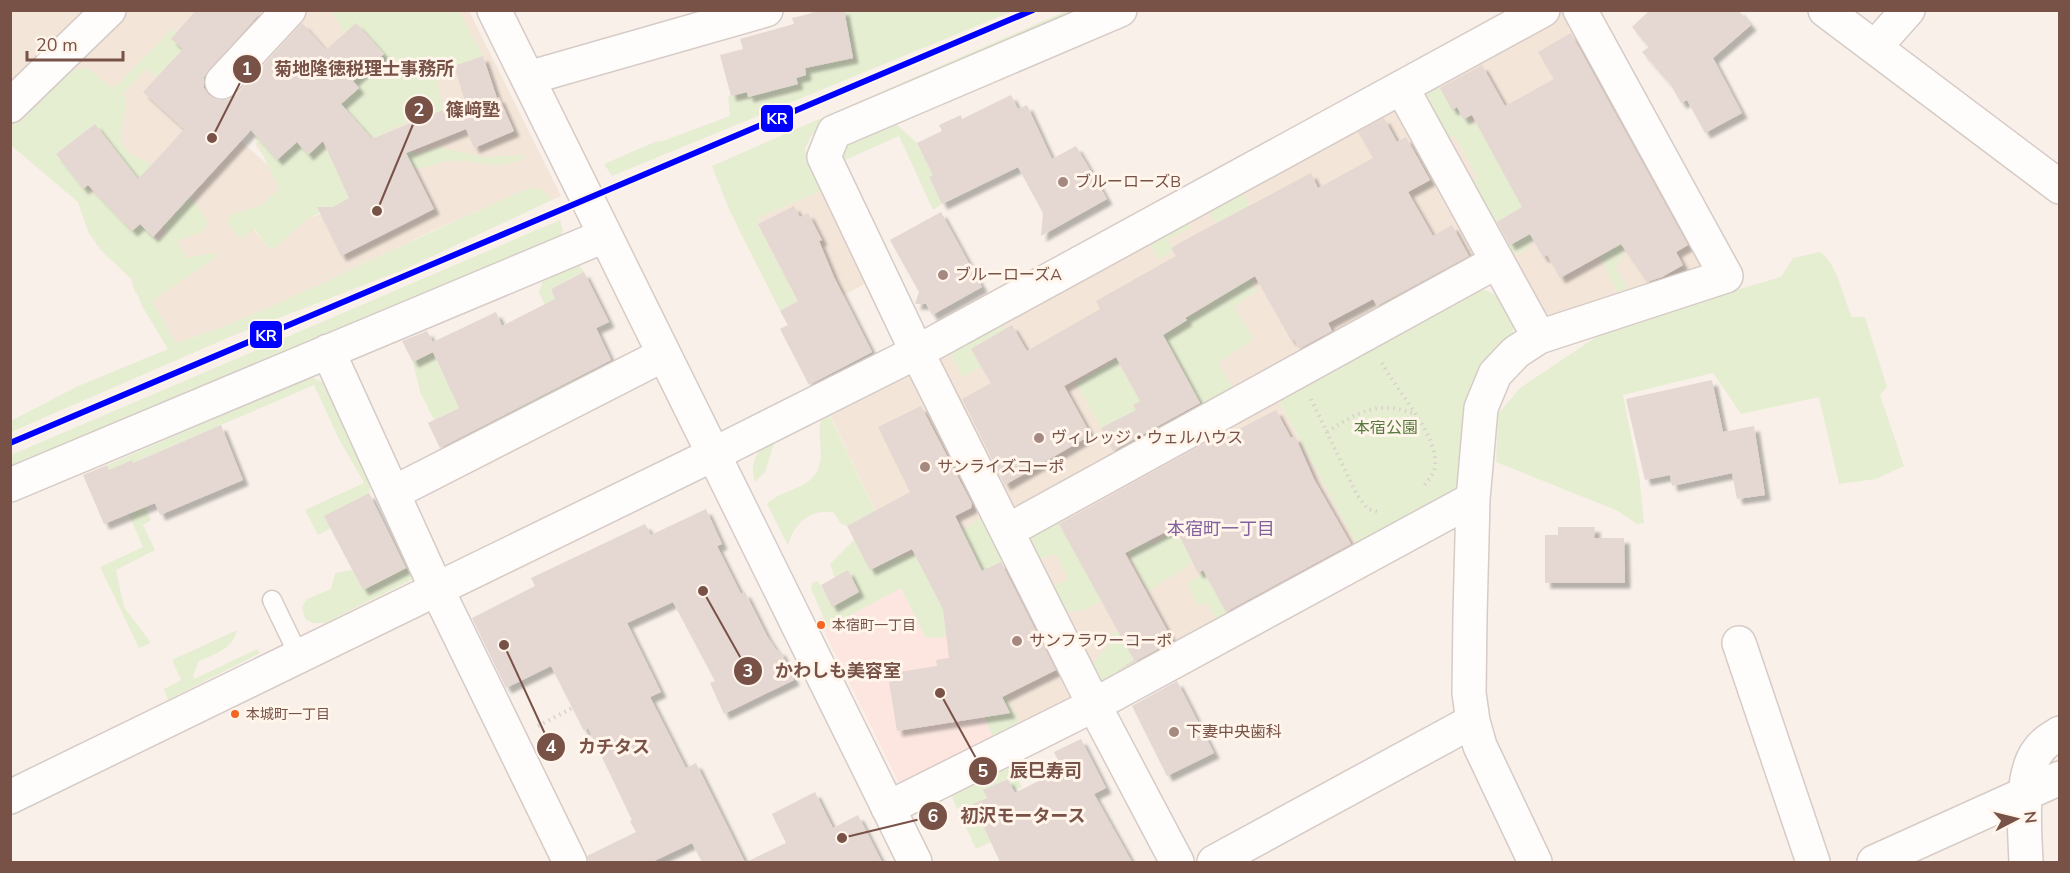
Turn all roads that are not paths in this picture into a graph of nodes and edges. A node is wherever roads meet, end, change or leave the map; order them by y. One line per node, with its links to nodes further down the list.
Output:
1 (109, 10): 14 (street)
2 (290, 10): 12 (street)
3 (494, 10): 11 (street)
4 (766, 10): 11 (street)
5 (1120, 10): 20 (street)
6 (1543, 10): 13 (street)
7 (1580, 10): 18 (street)
8 (1825, 10): 10 (street)
9 (1908, 10): 10 (street)
10 (1875, 47): 15 (street)
11 (528, 78): 16 (street)
12 (222, 82)
13 (1402, 88): 17 (street); 20 (street)
14 (10, 106)
15 (2060, 187)
16 (604, 236): 19 (street); 21 (street)
17 (1496, 262): 18 (street); 26 (street)
18 (1539, 338): 25 (street)
19 (328, 351): 23 (street); 24 (street)
20 (917, 352): 22 (street); 26 (street)
21 (663, 355): 22 (street); 24 (street)
22 (712, 455): 27 (street); 37 (street)
23 (10, 485)
24 (393, 493): 27 (street)
25 (1473, 499): 31 (street); 32 (street)
26 (1009, 530): 31 (street)
27 (437, 589): 30 (street); 38 (street)
28 (272, 600): 30 (lane)
29 (1739, 643): 43 (street)
30 (299, 656): 36 (street)
31 (1094, 705): 37 (street); 40 (street)
32 (1473, 721): 41 (street); 42 (street)
33 (2060, 733): 35 (street)
34 (2060, 778): 35 (street)
35 (2026, 794): 44 (street); 45 (street)
36 (10, 797)
37 (888, 808): 39 (street)
38 (570, 862)
39 (915, 862)
40 (1177, 862)
41 (1214, 862)
42 (1535, 862)
43 (1813, 862)
44 (1874, 862)
45 (2026, 862)

